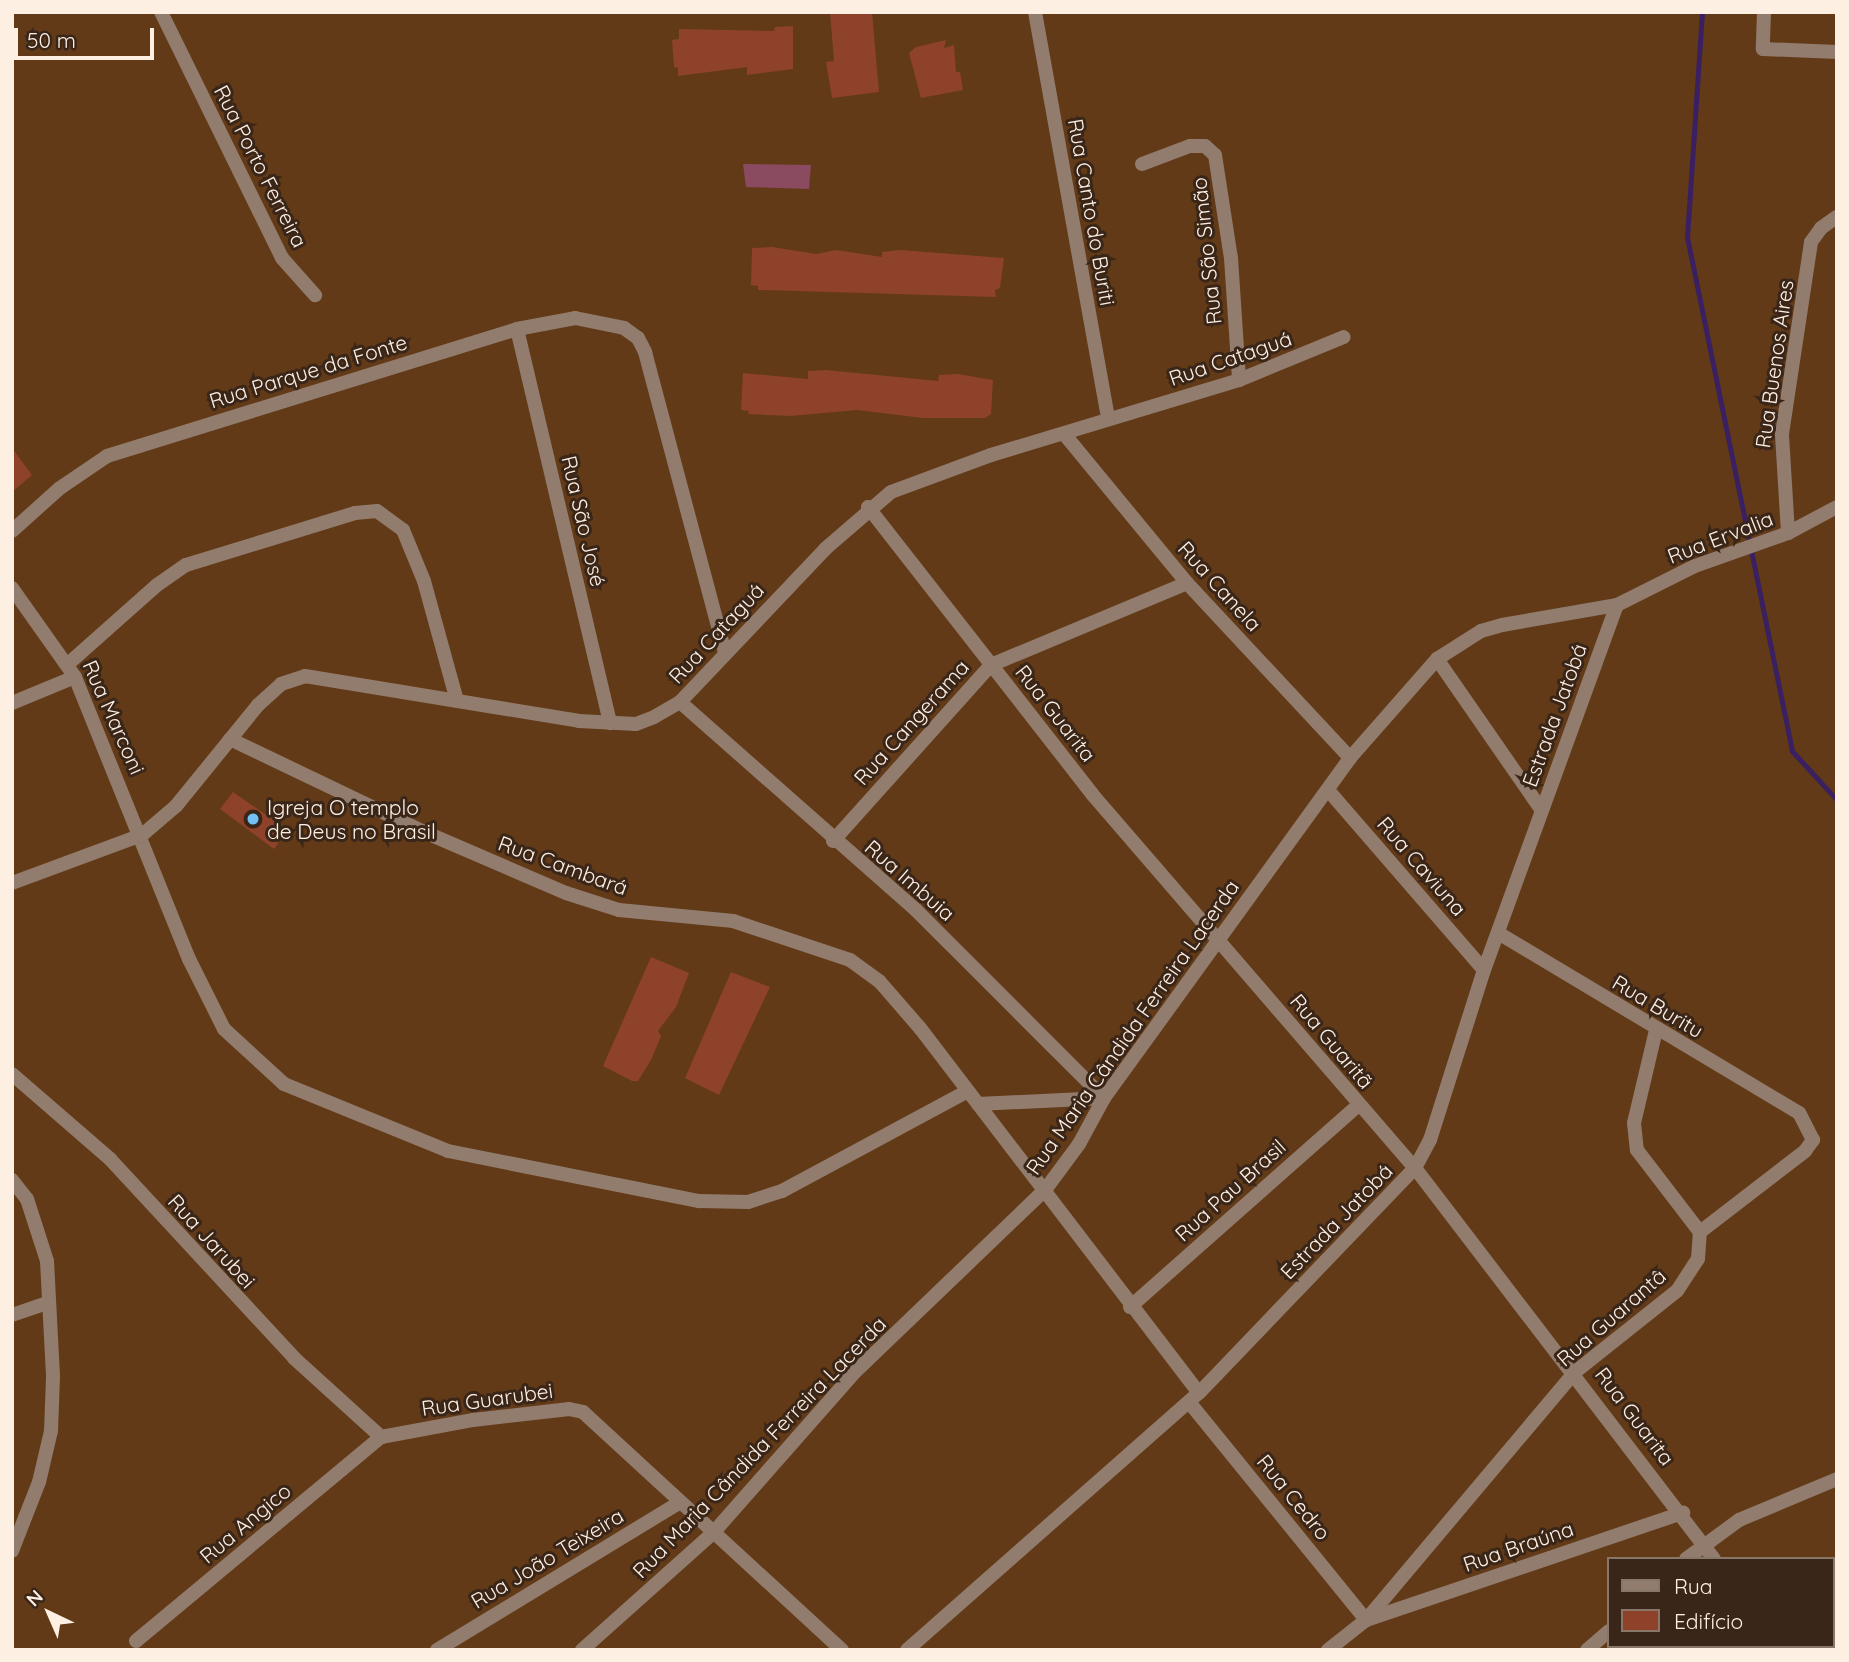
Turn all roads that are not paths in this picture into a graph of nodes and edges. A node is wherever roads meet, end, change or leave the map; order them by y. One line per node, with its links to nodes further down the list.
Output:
1 (161, 12): 7 (street, Rua Porto Ferreira)
2 (1035, 12): 11 (street, Rua Canto do Buriti)
3 (1763, 12): 4 (street)
4 (1837, 52)
5 (1142, 164): 10 (street, Rua São Simão)
6 (1837, 217): 16 (street, Rua Buenos Aires)
7 (315, 295)
8 (517, 328): 15 (street, Rua Parque da Fonte); 20 (street, Rua Parque da Fonte); 28 (street, Rua São José)
9 (1344, 337): 10 (street, Rua Cataguá)
10 (1239, 380): 11 (street, Rua Cataguá)
11 (1108, 419): 12 (street, Rua Cataguá)
12 (1065, 435): 13 (street, Rua Cataguá); 17 (street, Rua Canela)
13 (868, 507): 20 (street, Rua Cataguá); 23 (street, Rua Guarita)
14 (1837, 507): 16 (street, Rua Ervalia)
15 (12, 531)
16 (1788, 533): 19 (street, Rua Ervalia)
17 (1187, 583): 23 (street, Rua Cangerama); 30 (street, Rua Canela)
18 (12, 588): 22 (street, Rua Marconi)
19 (1618, 605): 21 (street, Rua Maria Cândida Ferreira Lacerda); 32 (street, Estrada Jatobá)
20 (725, 653): 26 (street, Rua Cataguá)
21 (1437, 659): 30 (street, Rua Maria Cândida Ferreira Lacerda); 32 (street)
22 (68, 664): 24 (street, Rua Marconi); 25 (street)
23 (991, 665): 34 (street, Rua Cangerama); 37 (street, Rua Guarita)
24 (75, 677): 27 (street); 33 (street, Rua Marconi)
25 (457, 701): 28 (street, Rua Cataguá); 29 (street, Rua Cataguá)
26 (680, 702): 28 (street, Rua Cataguá); 34 (street, Rua Imbuia)
27 (12, 703)
28 (610, 723)
29 (230, 739): 33 (street, Rua Cataguá); 41 (street, Rua Cambará)
30 (1350, 758): 31 (street, Rua Maria Cândida Ferreira Lacerda)
31 (1328, 790): 37 (street, Rua Maria Cândida Ferreira Lacerda); 38 (street, Rua Caviuna)
32 (1541, 809): 36 (street, Estrada Jatobá)
33 (142, 835): 35 (street, Rua Cataguá); 41 (street, Rua Marconi)
34 (833, 841): 42 (street, Rua Imbuia)
35 (12, 883)
36 (1497, 933): 38 (street, Estrada Jatobá); 39 (street, Rua Buritu)
37 (1218, 939): 42 (street, Rua Maria Cândida Ferreira Lacerda); 44 (street, Rua Guaritã)
38 (1484, 970): 45 (street, Estrada Jatobá)
39 (1656, 1030): 48 (street); 48 (street, Rua Buritu)
40 (12, 1074): 54 (street, Rua Jarubei)
41 (968, 1091): 43 (street, Rua Cambará)
42 (1104, 1098): 43 (street); 47 (street, Rua Maria Cândida Ferreira Lacerda)
43 (978, 1104): 47 (street, Rua Cedro)
44 (1358, 1105): 45 (street, Rua Guaritã); 50 (street, Rua Pau Brasil)
45 (1415, 1168): 52 (street, Rua Guarita); 53 (street, Estrada Jatobá)
46 (12, 1180): 49 (street)
47 (1045, 1190): 50 (street, Rua Cedro); 59 (street, Rua Maria Cândida Ferreira Lacerda)
48 (1700, 1232): 52 (street, Rua Guarantâ)
49 (49, 1302): 51 (street); 58 (street)
50 (1130, 1307): 53 (street, Rua Cedro)
51 (12, 1315)
52 (1575, 1372): 57 (street, Rua Guarita); 64 (street, Rua Guarantâ)
53 (1194, 1397): 64 (street, Rua Cedro); 70 (street, Estrada Jatobá)
54 (381, 1437): 56 (street, Rua Guarubei); 66 (street, Rua Angico)
55 (1837, 1479): 60 (street)
56 (679, 1503): 59 (street, Rua Guarubei); 67 (street, Rua João Teixeira)
57 (1683, 1513): 60 (street, Rua Guarita); 64 (street, Rua Braúna)
58 (16, 1530): 61 (street)
59 (713, 1532): 68 (street, Rua Maria Cândida Ferreira Lacerda); 69 (street, Rua Guarubei)
60 (1702, 1543): 62 (street); 63 (street, Rua Guarita)
61 (12, 1551)
62 (1688, 1557)
63 (1712, 1557)
64 (1366, 1620): 71 (street, Rua Guarantâ)
65 (1608, 1632): 72 (street)
66 (136, 1641)
67 (437, 1650)
68 (582, 1650)
69 (842, 1650)
70 (907, 1650)
71 (1328, 1650)
72 (1587, 1650)

